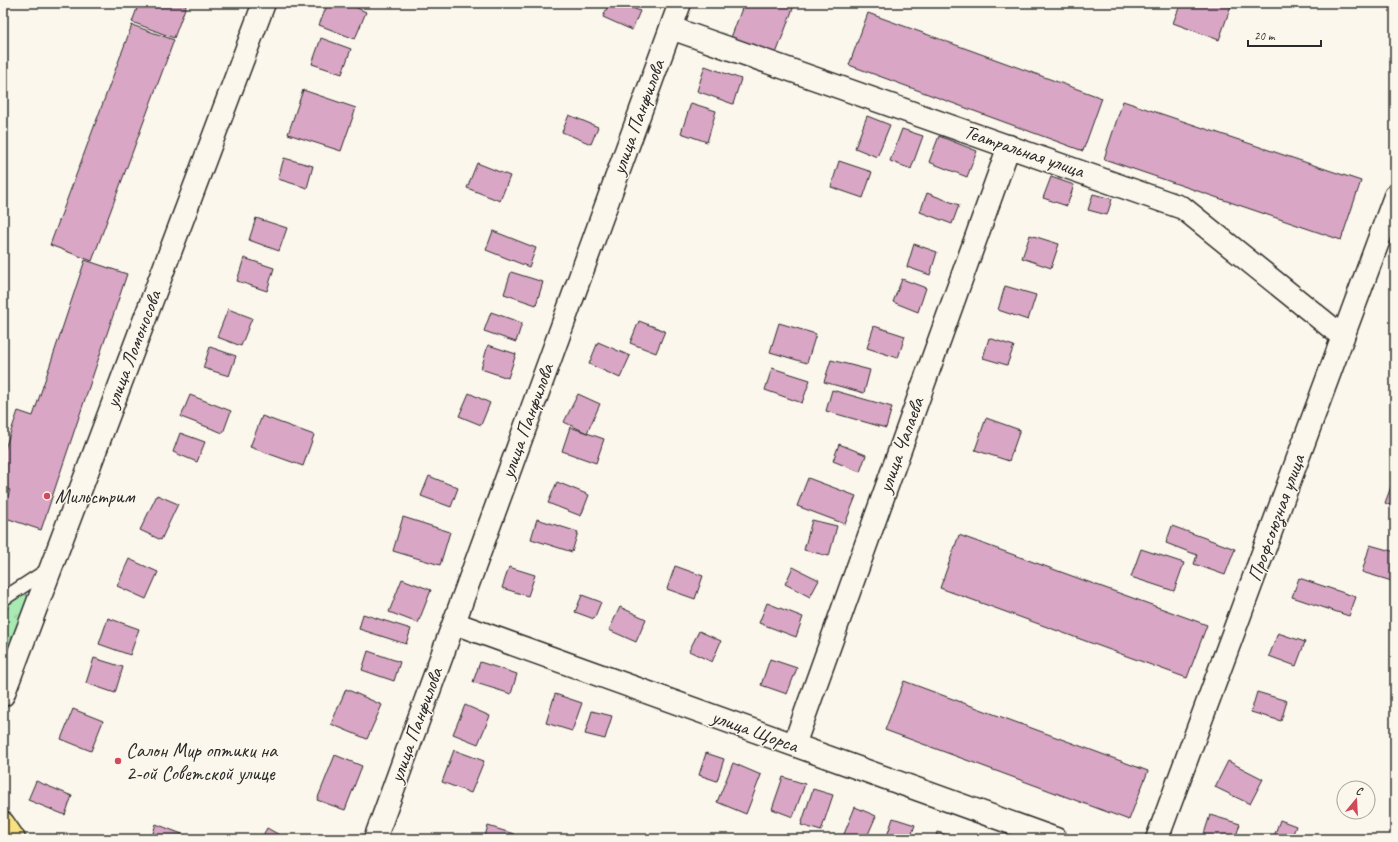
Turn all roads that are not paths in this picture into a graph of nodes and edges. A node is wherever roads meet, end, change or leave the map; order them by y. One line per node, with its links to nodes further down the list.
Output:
1 (264, 3): 7 (street, улица Ломоносова)
2 (680, 3): 3 (street, улица Панфилова)
3 (671, 28): 4 (street, Театральная улица); 9 (street, улица Панфилова)
4 (1009, 146): 6 (street, Театральная улица); 11 (street, улица Чапаева)
5 (1395, 196): 6 (street, Профсоюзная улица)
6 (1343, 337): 16 (street, Профсоюзная улица)
7 (51, 568): 8 (lane); 10 (street, улица Ломоносова)
8 (3, 599)
9 (454, 623): 11 (street, улица Щорса); 14 (street, улица Панфилова)
10 (3, 695)
11 (794, 745): 15 (street, улица Щорса)
12 (3, 823): 13 (main road)
13 (14, 839)
14 (375, 839)
15 (1056, 839)
16 (1157, 839)

